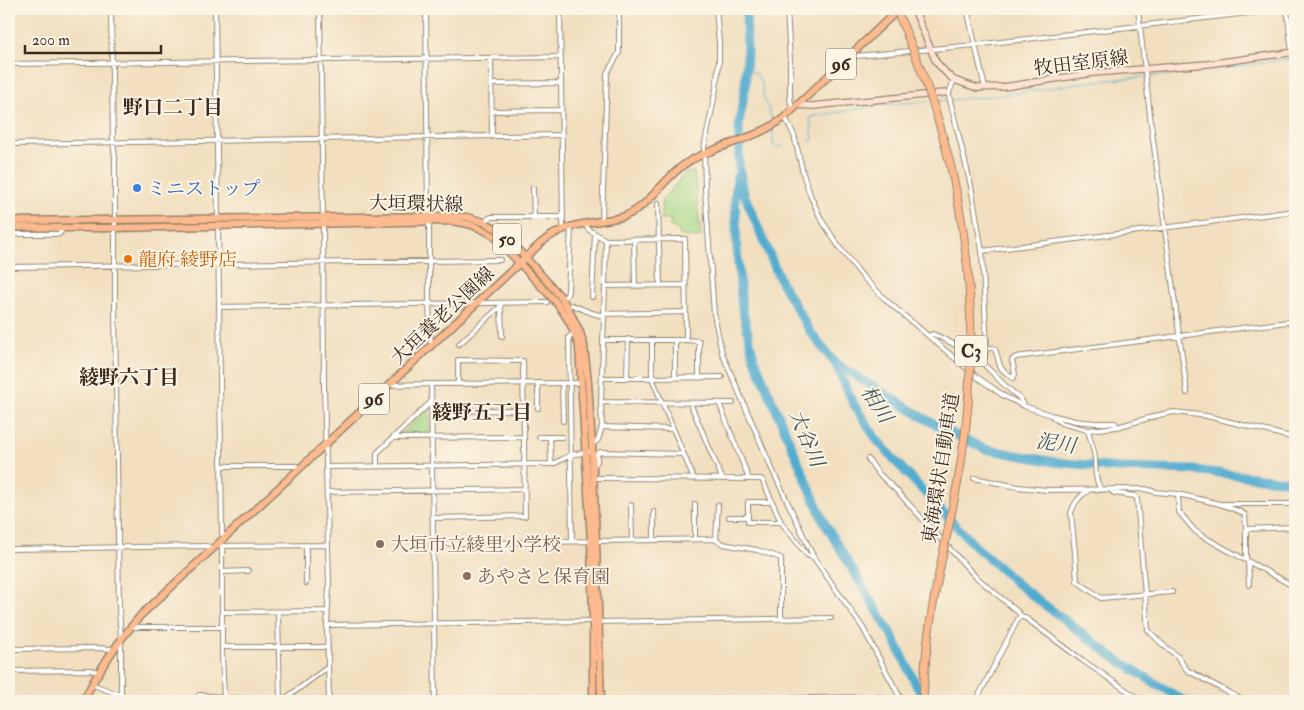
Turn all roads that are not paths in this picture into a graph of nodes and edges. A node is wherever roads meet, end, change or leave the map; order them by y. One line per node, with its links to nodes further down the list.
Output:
1 (111, 9): 24 (street)
2 (215, 9): 23 (street)
3 (320, 9): 22 (street)
4 (426, 9): 21 (street)
5 (560, 9): 19 (street)
6 (619, 9): 51 (street)
7 (716, 9): 43 (street)
8 (787, 9): 32 (street)
9 (898, 9): 18 (main road, 大垣養老公園線 / 96); 243 (highway, 東海環状自動車道 / C3, bridge)
10 (914, 9): 16 (main road, 牧田室原線)
11 (967, 9): 15 (street)
12 (1138, 9): 14 (street)
13 (1285, 9): 14 (street); 17 (street)
14 (1140, 26): 15 (street); 26 (street)
15 (975, 45): 16 (street); 30 (street)
16 (930, 49): 18 (street); 27 (main road, 牧田室原線)
17 (1294, 52): 26 (main road, 牧田室原線)
18 (850, 55): 32 (main road, 大垣養老公園線 / 96)
19 (561, 57): 20 (street); 28 (street)
20 (491, 58): 21 (street); 29 (street)
21 (426, 59): 22 (street); 38 (street)
22 (321, 60): 23 (street); 39 (street)
23 (215, 62): 24 (street); 40 (street)
24 (112, 63): 25 (street); 41 (street)
25 (9, 64)
26 (1145, 71): 30 (main road, 牧田室原線); 62 (street)
27 (954, 80): 30 (main road, 牧田室原線); 31 (street)
28 (561, 83): 29 (street); 34 (street)
29 (491, 84): 33 (street)
30 (985, 88)
31 (947, 95): 32 (main road); 68 (street)
32 (795, 107): 35 (main road, 大垣養老公園線 / 96)
33 (492, 110): 34 (street); 37 (street)
34 (561, 110): 36 (street)
35 (784, 118): 43 (main road, 大垣養老公園線 / 96); 95 (street)
36 (562, 136): 37 (street); 48 (street)
37 (492, 137): 38 (street)
38 (427, 138): 39 (street); 49 (street)
39 (322, 139): 40 (street); 53 (street)
40 (217, 141): 41 (street); 54 (street)
41 (113, 142): 42 (street); 50 (street)
42 (9, 144)
43 (706, 153): 51 (main road, 大垣養老公園線 / 96); 198 (street)
44 (533, 188): 47 (street)
45 (658, 203): 66 (street)
46 (1295, 211): 62 (street)
47 (534, 217): 48 (street); 55 (street)
48 (563, 217): 59 (street)
49 (428, 219): 53 (main road, 大垣環状線 / 50); 55 (main road, 大垣環状線 / 50); 71 (street); 73 (main road, 大垣環状線 / 50)
50 (115, 220): 54 (main road, 大垣環状線 / 50); 57 (main road, 大垣環状線 / 50); 61 (street)
51 (602, 220): 56 (main road, 大垣養老公園線 / 96)
52 (9, 221): 57 (main road, 大垣環状線 / 50)
53 (323, 221): 54 (main road, 大垣環状線 / 50); 72 (street)
54 (218, 222): 61 (main road, 大垣環状線 / 50); 74 (street)
55 (484, 222): 69 (main road, 大垣環状線 / 50)
56 (584, 223): 59 (main road, 大垣養老公園線 / 96); 64 (street)
57 (24, 224): 58 (main road, 大垣環状線 / 50); 60 (main road, 大垣環状線 / 50)
58 (9, 227)
59 (567, 227): 69 (main road, 大垣養老公園線 / 96); 82 (street)
60 (64, 228): 61 (main road, 大垣環状線 / 50); 63 (street)
61 (115, 228): 75 (street)
62 (1165, 228): 68 (street); 96 (street)
63 (9, 234)
64 (595, 234): 67 (street); 81 (street)
65 (634, 239): 66 (street); 67 (street); 79 (street)
66 (659, 239): 77 (street); 80 (street)
67 (606, 240): 78 (street)
68 (982, 251): 104 (street)
69 (525, 257): 73 (main road, 大垣養老公園線 / 96); 82 (main road, 大垣環状線 / 50)
70 (500, 260): 71 (street)
71 (429, 261): 72 (street); 85 (street)
72 (324, 262): 74 (street); 88 (street)
73 (519, 263): 84 (main road, 大垣養老公園線 / 96); 93 (main road, 大垣環状線 / 50)
74 (218, 264): 75 (street); 89 (street)
75 (115, 265): 76 (street); 195 (street)
76 (9, 267)
77 (686, 285): 80 (street); 90 (street)
78 (605, 286): 79 (street); 91 (street)
79 (635, 286): 80 (street)
80 (660, 286)
81 (592, 297)
82 (562, 299): 145 (main road, 大垣環状線 / 50)
83 (547, 302): 86 (street)
84 (476, 303): 85 (street); 86 (street); 103 (main road, 大垣養老公園線 / 96)
85 (429, 304): 88 (street); 103 (street)
86 (501, 304): 94 (street); 102 (street)
87 (572, 304): 91 (street)
88 (323, 305): 89 (street); 144 (street)
89 (219, 307): 154 (street)
90 (686, 312): 91 (street); 101 (street)
91 (604, 315): 98 (street)
92 (1295, 321): 96 (street)
93 (574, 332): 115 (street); 116 (main road, 大垣環状線 / 50)
94 (502, 336)
95 (929, 336): 105 (street); 127 (street)
96 (1179, 336): 104 (street); 120 (street)
97 (628, 339): 98 (street); 99 (street); 109 (street)
98 (604, 340): 108 (street)
99 (652, 340): 100 (street); 110 (street)
100 (675, 340): 101 (street); 106 (street)
101 (686, 340): 111 (street)
102 (459, 344)
103 (431, 346): 119 (main road, 大垣養老公園線 / 96)
104 (987, 348): 105 (street)
105 (982, 362): 127 (street)
106 (675, 377): 110 (street); 111 (street)
107 (722, 377): 111 (street)
108 (602, 378): 109 (street); 122 (street)
109 (627, 378): 110 (street)
110 (652, 378): 123 (street)
111 (699, 378)
112 (523, 383): 113 (street); 118 (street); 118 (street); 130 (street)
113 (538, 383): 114 (street); 128 (street)
114 (562, 383): 115 (street); 132 (street)
115 (570, 383): 116 (street); 148 (street)
116 (582, 383): 145 (main road, 大垣環状線 / 50)
117 (431, 384): 118 (street); 119 (street); 121 (street)
118 (458, 384)
119 (389, 385): 144 (main road, 大垣養老公園線 / 96)
120 (1187, 394)
121 (431, 402): 129 (street); 141 (street)
122 (601, 402): 123 (street); 134 (street)
123 (662, 403): 124 (street); 135 (street)
124 (690, 403): 125 (street); 161 (street)
125 (719, 403): 126 (street); 163 (street)
126 (732, 403)
127 (1024, 406): 131 (street)
128 (538, 408)
129 (431, 410): 130 (street); 142 (street)
130 (524, 410): 137 (street)
131 (1051, 415): 133 (street); 136 (street)
132 (563, 422)
133 (1117, 426): 136 (street); 143 (street)
134 (602, 427): 135 (street); 145 (street)
135 (673, 429): 147 (street)
136 (1088, 430): 167 (street)
137 (524, 436): 142 (street); 151 (street)
138 (539, 437): 139 (street)
139 (550, 437): 140 (street); 152 (street)
140 (562, 437)
141 (393, 438): 142 (street); 155 (street)
142 (432, 438): 153 (street)
143 (1295, 438)
144 (326, 443): 146 (main road, 大垣養老公園線 / 96); 149 (street)
145 (590, 450): 148 (street); 156 (main road, 大垣環状線 / 50); 189 (main road, 大垣環状線 / 50)
146 (314, 454): 149 (street); 158 (main road, 大垣養老公園線 / 96)
147 (683, 454): 156 (street); 160 (street)
148 (571, 455): 152 (street); 190 (street)
149 (326, 460): 157 (street)
150 (868, 460): 210 (street)
151 (525, 464): 152 (street); 153 (street); 164 (street)
152 (551, 464)
153 (432, 465): 155 (street); 165 (street)
154 (221, 466): 158 (street); 184 (street)
155 (377, 466): 157 (street)
156 (593, 466): 159 (main road, 大垣環状線 / 50)
157 (327, 467): 169 (street)
158 (300, 468): 184 (main road, 大垣養老公園線 / 96)
159 (594, 478): 160 (street); 189 (main road, 大垣環状線 / 50)
160 (694, 478): 161 (street)
161 (722, 478): 163 (street)
162 (974, 478): 166 (street)
163 (749, 479): 171 (street)
164 (525, 489): 165 (street); 180 (street)
165 (432, 490): 169 (street); 180 (street)
166 (1090, 490): 167 (street); 206 (street)
167 (1100, 490): 168 (street)
168 (1110, 490): 170 (street); 206 (street)
169 (327, 492): 194 (street)
170 (1178, 494): 173 (street); 199 (street)
171 (771, 501): 179 (street); 181 (street)
172 (695, 504): 185 (street)
173 (1220, 504): 174 (street); 183 (street)
174 (1295, 504)
175 (631, 505): 186 (street)
176 (718, 505): 188 (street)
177 (654, 512): 187 (street)
178 (729, 517): 179 (street)
179 (748, 517): 181 (street)
180 (433, 518): 192 (street)
181 (781, 522): 198 (street)
182 (1295, 527): 183 (street)
183 (1246, 529): 199 (street)
184 (224, 537): 191 (main road, 大垣養老公園線 / 96)
185 (695, 539): 187 (street); 188 (street)
186 (632, 540): 187 (street); 189 (street)
187 (654, 540)
188 (716, 540): 211 (street)
189 (594, 541): 190 (street); 213 (main road, 大垣環状線 / 50)
190 (572, 542): 192 (street)
191 (220, 544): 193 (street); 196 (main road, 大垣養老公園線 / 96); 201 (street)
192 (432, 544): 214 (street)
193 (306, 545): 194 (street); 202 (street)
194 (328, 545): 207 (street)
195 (118, 548): 196 (street); 197 (street); 218 (street)
196 (212, 548): 216 (main road, 大垣養老公園線 / 96)
197 (9, 550)
198 (814, 558): 242 (street)
199 (1247, 560): 203 (street); 204 (street)
200 (248, 571): 201 (street)
201 (222, 572): 208 (street)
202 (306, 583)
203 (1249, 585)
204 (1295, 587)
205 (1172, 592): 206 (street)
206 (1145, 594): 246 (street)
207 (327, 611): 209 (street); 215 (street)
208 (222, 612): 209 (street); 217 (street)
209 (278, 612): 221 (street)
210 (1021, 616): 244 (street); 245 (street)
211 (781, 618): 212 (street); 213 (street)
212 (830, 618)
213 (596, 622): 214 (street); 238 (main road, 大垣環状線 / 50); 239 (main road, 大垣環状線 / 50)
214 (433, 624): 215 (street); 237 (street)
215 (327, 625): 219 (street)
216 (130, 626): 217 (street); 218 (main road, 大垣養老公園線 / 96)
217 (222, 627): 220 (street)
218 (121, 638): 223 (main road, 大垣養老公園線 / 96); 228 (street)
219 (328, 647): 221 (street); 224 (street)
220 (222, 648): 221 (street); 229 (street)
221 (280, 648): 235 (street)
222 (9, 649): 223 (street)
223 (113, 649): 226 (main road, 大垣養老公園線 / 96)
224 (328, 667): 235 (street); 236 (street)
225 (9, 671): 226 (street)
226 (98, 672): 227 (main road, 大垣養老公園線 / 96)
227 (91, 684): 228 (street); 231 (main road, 大垣養老公園線 / 96)
228 (121, 694): 232 (street)
229 (224, 698): 233 (street); 234 (street)
230 (782, 700): 240 (street); 241 (street)
231 (83, 701)
232 (138, 701)
233 (196, 701)
234 (266, 701)
235 (281, 701)
236 (329, 701)
237 (435, 701)
238 (593, 701)
239 (600, 701)
240 (608, 701)
241 (886, 701)
242 (902, 701)
243 (923, 701)
244 (976, 701)
245 (1142, 701)
246 (1244, 701)

